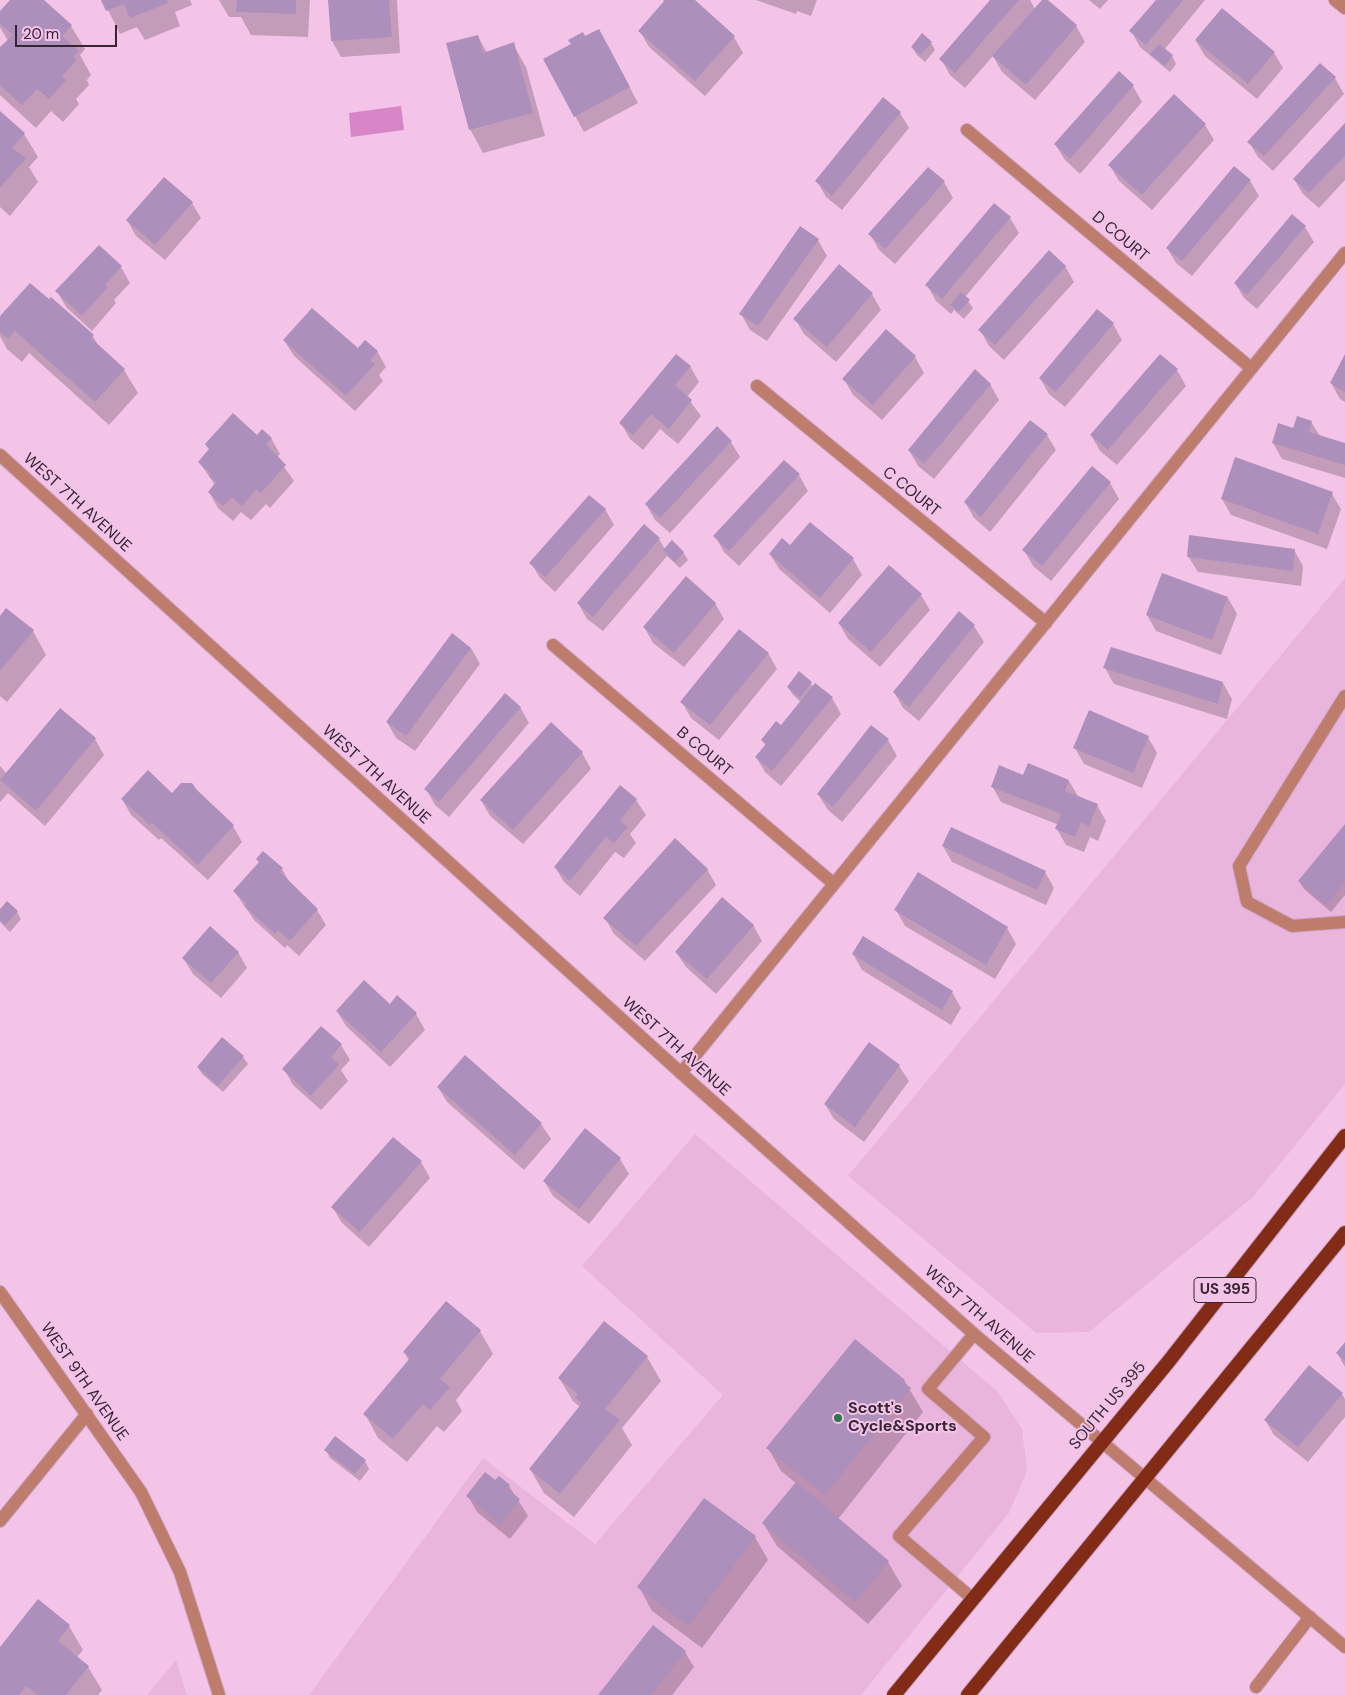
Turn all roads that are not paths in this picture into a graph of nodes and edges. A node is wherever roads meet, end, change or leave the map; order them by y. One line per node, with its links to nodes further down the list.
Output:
1 (1335, 0): 2 (street)
2 (1345, 8)
3 (967, 130): 5 (street, D COURT)
4 (1345, 253): 5 (street)
5 (1252, 368): 8 (street)
6 (757, 386): 8 (street, C COURT)
7 (0, 456): 13 (street, WEST 7TH AVENUE)
8 (1046, 623): 11 (street)
9 (552, 645): 11 (street, B COURT)
10 (1345, 696): 12 (street)
11 (834, 884): 13 (street)
12 (1345, 922)
13 (681, 1073): 17 (street, WEST 7TH AVENUE)
14 (1345, 1136): 19 (highway, SOUTH US 395 / US 395)
15 (1345, 1233): 20 (highway)
16 (0, 1292): 18 (street, WEST 9TH AVENUE)
17 (974, 1334): 19 (street, WEST 7TH AVENUE); 22 (street)
18 (87, 1414): 21 (street); 26 (street, WEST 9TH AVENUE)
19 (1102, 1441): 20 (street, WEST 7TH AVENUE); 22 (highway, SOUTH US 395 / US 395)
20 (1146, 1479): 23 (street, WEST 7TH AVENUE); 28 (highway)
21 (0, 1521)
22 (973, 1599): 27 (highway, SOUTH US 395 / US 395)
23 (1310, 1618): 24 (street, WEST 7TH AVENUE); 25 (street)
24 (1345, 1647)
25 (1256, 1687)
26 (220, 1695)
27 (894, 1695)
28 (968, 1695)

